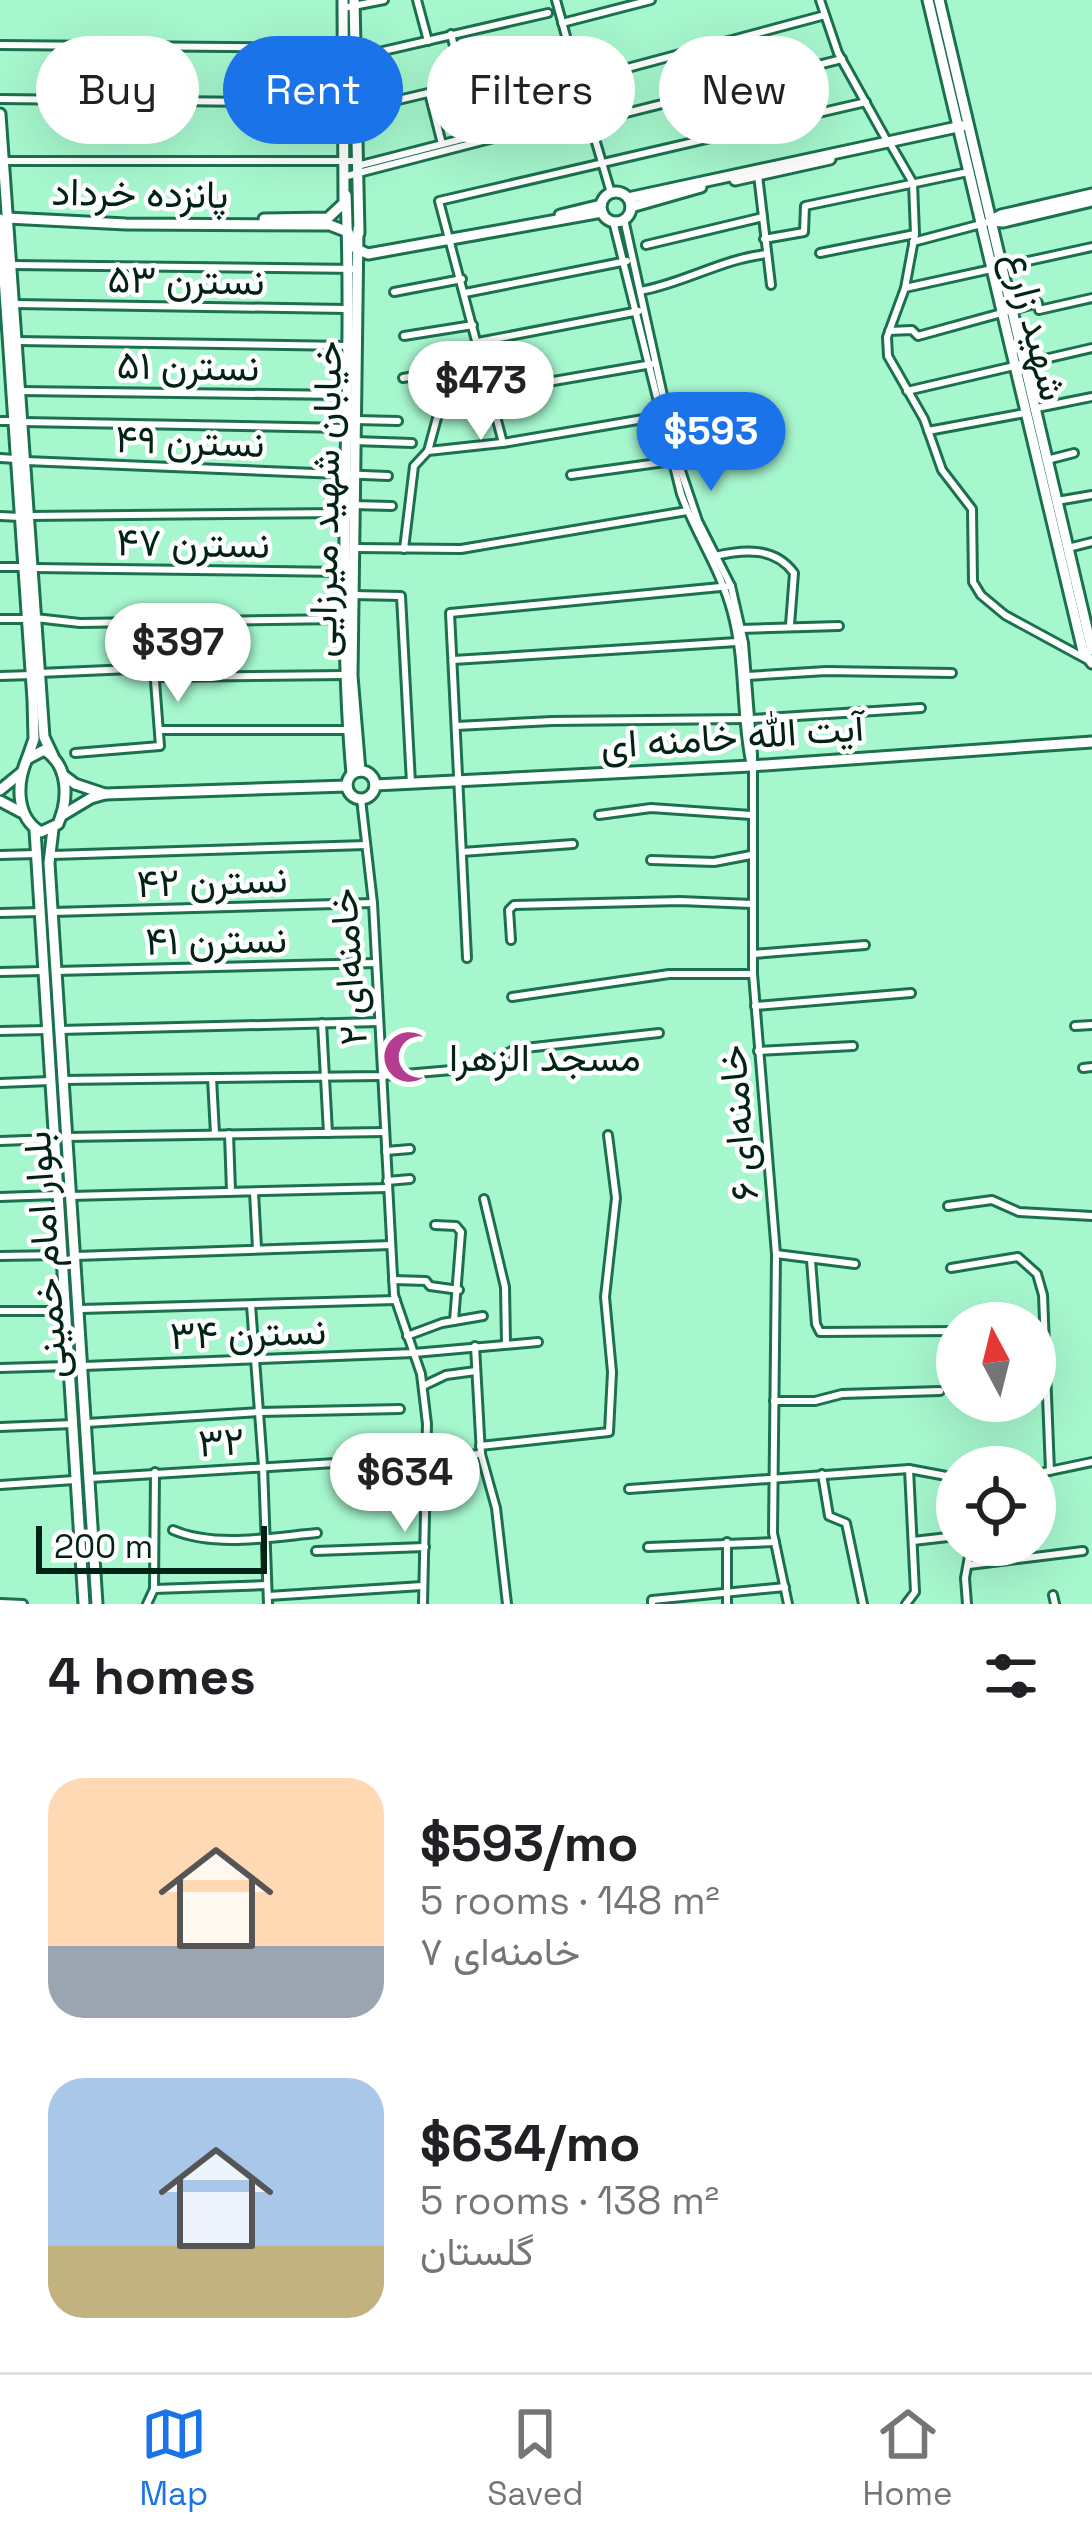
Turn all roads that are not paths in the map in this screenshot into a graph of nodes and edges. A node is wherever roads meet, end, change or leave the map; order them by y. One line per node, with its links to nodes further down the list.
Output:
1 (384, 0): 8 (street)
2 (417, 0): 14 (street)
3 (556, 0): 11 (street)
4 (651, 0): 11 (street)
5 (820, 0): 10 (street)
6 (928, 0): 26 (street, شهید زارع)
7 (939, 0): 26 (street, شهید زارع)
8 (348, 4): 13 (street)
9 (548, 13): 12 (street)
10 (825, 15): 19 (street); 20 (street)
11 (562, 23): 16 (street)
12 (452, 34): 15 (street)
13 (349, 36)
14 (427, 36)
15 (444, 36)
16 (566, 36)
17 (0, 45): 18 (street)
18 (223, 51)
19 (842, 59): 23 (street); 24 (street)
20 (635, 66)
21 (0, 99): 22 (street)
22 (223, 102)
23 (866, 102): 27 (street); 33 (street)
24 (635, 104)
25 (0, 114): 32 (street)
26 (963, 129): 27 (street); 35 (street, شهید زارع)
27 (889, 143): 36 (street); 37 (street); 40 (street)
28 (352, 144): 34 (street)
29 (442, 144): 34 (street)
30 (457, 144): 34 (street)
31 (596, 144): 33 (street)
32 (3, 161): 34 (street); 45 (street)
33 (601, 164): 38 (street); 50 (street)
34 (352, 168): 41 (street); 43 (street)
35 (973, 171): 37 (street); 47 (street, شهید زارع)
36 (758, 175): 40 (street); 44 (street)
37 (913, 183): 51 (street); 52 (street)
38 (611, 193): 40 (street); 42 (street)
39 (1092, 197): 47 (street)
40 (630, 203): 46 (street)
41 (358, 204): 43 (street); 49 (street)
42 (602, 209): 46 (street); 50 (street)
43 (342, 214): 45 (street, پانزده خرداد); 48 (street); 49 (street)
44 (763, 217): 51 (street); 53 (street)
45 (3, 218): 48 (street, پانزده خرداد); 59 (street)
46 (619, 220): 58 (street)
47 (985, 223): 52 (street); 60 (street, شهید زارع)
48 (330, 225): 49 (street, پانزده خرداد)
49 (353, 230): 50 (street, پانزده خرداد); 55 (street, خیابان شهید میرزایی); 61 (street, خیابان شهید میرزایی)
50 (450, 238): 55 (street); 62 (street)
51 (764, 238): 57 (street)
52 (914, 238): 56 (street); 64 (street)
53 (646, 244)
54 (1092, 247): 60 (street)
55 (358, 251): 61 (street, خیابان شهید میرزایی)
56 (820, 253)
57 (767, 254): 63 (street); 65 (street)
58 (630, 261): 65 (street); 67 (street); 72 (street)
59 (5, 265): 61 (street); 69 (street)
60 (996, 268): 64 (street); 71 (street, شهید زارع)
61 (353, 269): 70 (street, خیابان شهید میرزایی)
62 (462, 280): 66 (street); 67 (street)
63 (771, 285)
64 (904, 288): 74 (street)
65 (640, 291): 72 (street)
66 (394, 292)
67 (465, 293): 73 (street)
68 (1092, 298): 71 (street)
69 (6, 304): 70 (street, نسترن ۵۳); 76 (street)
70 (353, 309): 78 (street, خیابان شهید میرزایی)
71 (1006, 310): 74 (street); 82 (street, شهید زارع)
72 (641, 311): 77 (street); 81 (street)
73 (473, 325): 75 (street); 77 (street)
74 (889, 332): 87 (street)
75 (404, 336)
76 (8, 341): 78 (street); 85 (street); 86 (street)
77 (478, 342): 80 (street)
78 (353, 346): 89 (street, خیابان شهید میرزایی)
79 (1092, 348): 82 (street)
80 (483, 364): 83 (street); 88 (street)
81 (653, 364): 88 (street); 92 (street)
82 (1019, 364): 87 (street); 91 (street, شهید زارع)
83 (450, 370): 84 (street); 101 (street)
84 (403, 378)
85 (5, 379): 95 (street)
86 (19, 391): 89 (street, نسترن ۵۱); 95 (street)
87 (907, 391): 97 (street)
88 (490, 392): 100 (street)
89 (351, 396): 96 (street, خیابان شهید میرزایی)
90 (1092, 397): 91 (street)
91 (1030, 411): 97 (street); 106 (street, شهید زارع)
92 (664, 415): 100 (street); 105 (street); 113 (street)
93 (0, 421): 95 (street)
94 (398, 421): 96 (street)
95 (18, 422): 96 (street); 104 (street)
96 (352, 425): 98 (street, خیابان شهید میرزایی); 107 (street, خیابان شهید میرزایی)
97 (928, 431): 136 (street)
98 (354, 441): 99 (street); 107 (street, خیابان شهید میرزایی)
99 (412, 442)
100 (503, 443): 101 (street)
101 (428, 451): 120 (street)
102 (1074, 453): 106 (street)
103 (0, 458): 104 (street, نسترن ۴۹)
104 (20, 460): 107 (street, نسترن ۴۹); 116 (street)
105 (672, 461): 108 (street); 113 (street)
106 (1042, 461): 111 (street, شهید زارع)
107 (350, 474): 109 (street, نسترن ۴۹); 114 (street, خیابان شهید میرزایی)
108 (571, 475)
109 (388, 476)
110 (1092, 495): 111 (street)
111 (1052, 502): 119 (street, شهید زارع)
112 (392, 506): 114 (street)
113 (690, 510): 120 (street); 121 (street)
114 (351, 511): 116 (street); 118 (street, خیابان شهید میرزایی)
115 (0, 516): 116 (street)
116 (24, 517): 123 (street)
117 (1092, 542): 119 (street)
118 (350, 548): 120 (street); 124 (street, خیابان شهید میرزایی)
119 (1063, 549): 134 (street, شهید زارع)
120 (404, 550)
121 (715, 556): 125 (street); 130 (street)
122 (0, 567): 123 (street, نسترن ۴۷)
123 (28, 567): 124 (street, نسترن ۴۷); 127 (street)
124 (350, 572): 126 (street, خیابان شهید میرزایی); 128 (street, خیابان شهید میرزایی)
125 (727, 587): 132 (street); 133 (street); 135 (street)
126 (353, 595): 154 (street, خیابان شهید میرزایی); 157 (street)
127 (32, 618): 128 (street); 129 (street); 139 (street)
128 (344, 619): 141 (street, خیابان شهید میرزایی)
129 (0, 620)
130 (790, 625): 131 (street); 132 (street)
131 (838, 626)
132 (741, 628): 142 (street)
133 (737, 642): 135 (street); 144 (street)
134 (1089, 646): 136 (street, شهید زارع)
135 (453, 660): 145 (street)
136 (1092, 663)
137 (154, 673): 139 (street); 141 (street); 146 (street)
138 (952, 673): 142 (street)
139 (36, 674): 140 (street); 150 (street); 151 (street)
140 (0, 676)
141 (345, 676): 147 (street, خیابان شهید میرزایی)
142 (747, 676): 144 (street)
143 (921, 708): 144 (street)
144 (748, 719): 145 (street); 152 (street, خامنه‌ای ۶)
145 (456, 727): 156 (street)
146 (159, 730): 147 (street); 149 (street)
147 (348, 730): 154 (street, خیابان شهید میرزایی)
148 (1092, 742): 152 (street, آیت الله خامنه ای)
149 (75, 753)
150 (53, 756): 151 (street); 155 (street)
151 (27, 759): 153 (street)
152 (751, 766): 156 (street, آیت الله خامنه ای); 166 (street, خامنه‌ای ۶)
153 (22, 772): 160 (street); 164 (street)
154 (356, 772): 158 (street); 159 (street)
155 (63, 775): 161 (street); 167 (street)
156 (459, 782): 157 (street, آیت الله خامنه ای); 172 (street)
157 (411, 783): 158 (street, آیت الله خامنه ای)
158 (375, 785): 162 (street)
159 (346, 787): 161 (street); 162 (street)
160 (0, 790)
161 (105, 794): 167 (street)
162 (361, 799): 171 (street, خامنه‌ای ۲)
163 (0, 801): 164 (street)
164 (25, 814): 169 (street)
165 (599, 815): 166 (street)
166 (751, 815): 173 (street, خامنه‌ای ۶)
167 (62, 816): 168 (street)
168 (52, 829): 169 (street); 175 (street, بلوار امام خمینی)
169 (35, 830): 175 (street, بلوار امام خمینی)
170 (573, 844): 172 (street)
171 (366, 845): 175 (street); 177 (street, خامنه‌ای ۲)
172 (462, 852): 184 (street)
173 (752, 854): 176 (street); 178 (street, خامنه‌ای ۶)
174 (0, 855): 175 (street)
175 (44, 855): 179 (street, بلوار امام خمینی)
176 (651, 860)
177 (373, 903): 179 (street, نسترن ۴۲); 185 (street, خامنه‌ای ۲)
178 (752, 904): 181 (street); 183 (street, خامنه‌ای ۶)
179 (48, 912): 180 (street, نسترن ۴۲); 186 (street, بلوار امام خمینی)
180 (0, 913)
181 (511, 940)
182 (865, 944): 183 (street)
183 (753, 954): 188 (street, خامنه‌ای ۶)
184 (466, 958)
185 (376, 963): 186 (street, نسترن ۴۱); 192 (street, خامنه‌ای ۲)
186 (51, 971): 187 (street, نسترن ۴۱); 197 (street, بلوار امام خمینی)
187 (0, 972)
188 (753, 974): 190 (street); 191 (street, خامنه‌ای ۶)
189 (911, 993): 191 (street)
190 (512, 997)
191 (755, 1006): 200 (street, خامنه‌ای ۶)
192 (379, 1022): 193 (street); 202 (street, خامنه‌ای ۲)
193 (322, 1024): 197 (street); 201 (street)
194 (1092, 1025): 195 (street)
195 (1075, 1026)
196 (0, 1030): 197 (street)
197 (55, 1030): 204 (street, بلوار امام خمینی)
198 (659, 1033): 202 (street)
199 (853, 1046): 200 (street)
200 (758, 1051): 227 (street, خامنه‌ای ۶)
201 (324, 1076): 202 (street); 203 (street); 206 (street)
202 (382, 1076): 207 (street, خامنه‌ای ۲)
203 (212, 1078): 204 (street); 209 (street)
204 (58, 1080): 205 (street); 211 (street, بلوار امام خمینی)
205 (0, 1083)
206 (328, 1132): 207 (street); 208 (street)
207 (385, 1132): 214 (street, خامنه‌ای ۲)
208 (229, 1134): 209 (street); 217 (street)
209 (215, 1135): 211 (street)
210 (608, 1135): 263 (street, ۳۲)
211 (62, 1138): 212 (street); 219 (street, بلوار امام خمینی)
212 (0, 1141)
213 (410, 1150): 214 (street)
214 (386, 1151): 216 (street, خامنه‌ای ۲)
215 (410, 1179): 216 (street)
216 (388, 1185): 218 (street); 225 (street, خامنه‌ای ۲)
217 (232, 1192): 218 (street); 219 (street)
218 (254, 1192): 226 (street)
219 (65, 1196): 220 (street); 228 (street, بلوار امام خمینی); 230 (street, بلوار امام خمینی)
220 (0, 1197)
221 (484, 1199): 247 (street)
222 (948, 1207): 223 (street)
223 (1092, 1216)
224 (435, 1225): 235 (street)
225 (391, 1245): 226 (street); 234 (street, خامنه‌ای ۲)
226 (257, 1250): 230 (street)
227 (776, 1254): 231 (street); 257 (street, خامنه‌ای ۶)
228 (64, 1255): 229 (street); 241 (street, بلوار امام خمینی)
229 (0, 1256)
230 (76, 1256): 239 (street, بلوار امام خمینی)
231 (811, 1260): 232 (street); 244 (street)
232 (855, 1264)
233 (951, 1268): 237 (street)
234 (394, 1280): 235 (street); 236 (street, خامنه‌ای ۲)
235 (459, 1290): 243 (street)
236 (395, 1300): 238 (street); 245 (street, خامنه‌ای ۲)
237 (1043, 1302)
238 (251, 1305): 239 (street); 250 (street)
239 (81, 1310): 252 (street, بلوار امام خمینی)
240 (0, 1311): 241 (street)
241 (65, 1311): 251 (street, بلوار امام خمینی)
242 (483, 1316): 243 (street)
243 (454, 1321): 245 (street)
244 (936, 1330)
245 (407, 1336): 249 (street, خامنه‌ای ۲)
246 (538, 1342): 247 (street, نسترن ۳۴)
247 (506, 1344): 248 (street, نسترن ۳۴)
248 (475, 1346): 249 (street, نسترن ۳۴); 254 (street)
249 (414, 1353): 250 (street, نسترن ۳۴); 255 (street, خامنه‌ای ۲)
250 (255, 1360): 252 (street, نسترن ۳۴); 259 (street)
251 (69, 1366): 253 (street); 261 (street, بلوار امام خمینی)
252 (84, 1366): 260 (street, بلوار امام خمینی)
253 (0, 1368)
254 (476, 1371): 255 (street); 263 (street)
255 (422, 1386): 264 (street, خامنه‌ای ۲)
256 (936, 1391): 257 (street)
257 (774, 1401): 272 (street, خامنه‌ای ۶)
258 (400, 1409): 259 (street)
259 (259, 1412): 260 (street); 266 (street)
260 (87, 1423): 273 (street, بلوار امام خمینی)
261 (74, 1424): 262 (street); 274 (street, بلوار امام خمینی)
262 (0, 1427)
263 (480, 1450): 264 (street, ۳۲); 304 (street)
264 (428, 1460): 266 (street, ۳۲); 286 (street, خامنه‌ای ۲)
265 (1092, 1462): 268 (street)
266 (263, 1466): 269 (street, ۳۲); 281 (street)
267 (909, 1469): 270 (street); 271 (street); 284 (street)
268 (1056, 1470)
269 (155, 1472): 273 (street, ۳۲); 295 (street)
270 (822, 1474): 272 (street); 308 (street)
271 (936, 1474)
272 (772, 1476): 276 (street); 283 (street, خامنه‌ای ۶)
273 (90, 1478): 279 (street, بلوار امام خمینی)
274 (76, 1480): 275 (street); 280 (street, بلوار امام خمینی)
275 (0, 1485)
276 (629, 1489)
277 (173, 1530): 281 (street)
278 (317, 1533): 281 (street)
279 (93, 1535): 280 (street); 301 (street, بلوار امام خمینی)
280 (80, 1536): 300 (street, بلوار امام خمینی)
281 (266, 1537): 292 (street)
282 (936, 1538): 284 (street)
283 (775, 1541): 285 (street); 294 (street, خامنه‌ای ۶)
284 (913, 1541): 309 (street)
285 (727, 1542): 287 (street); 296 (street)
286 (425, 1546): 288 (street); 293 (street, خامنه‌ای ۲)
287 (648, 1547)
288 (316, 1551)
289 (1083, 1551): 290 (street)
290 (1056, 1554)
291 (969, 1566): 310 (street)
292 (267, 1585): 295 (street); 297 (street)
293 (422, 1586): 297 (street); 303 (street, خامنه‌ای ۲)
294 (785, 1587): 296 (street); 307 (street, خامنه‌ای ۶)
295 (154, 1588): 302 (street)
296 (725, 1594): 305 (street); 306 (street)
297 (268, 1600)
298 (0, 1603): 299 (street)
299 (23, 1604)
300 (84, 1604)
301 (98, 1604)
302 (147, 1604)
303 (423, 1604)
304 (507, 1604)
305 (652, 1604)
306 (727, 1604)
307 (788, 1604)
308 (862, 1604)
309 (905, 1604)
310 (967, 1604)

